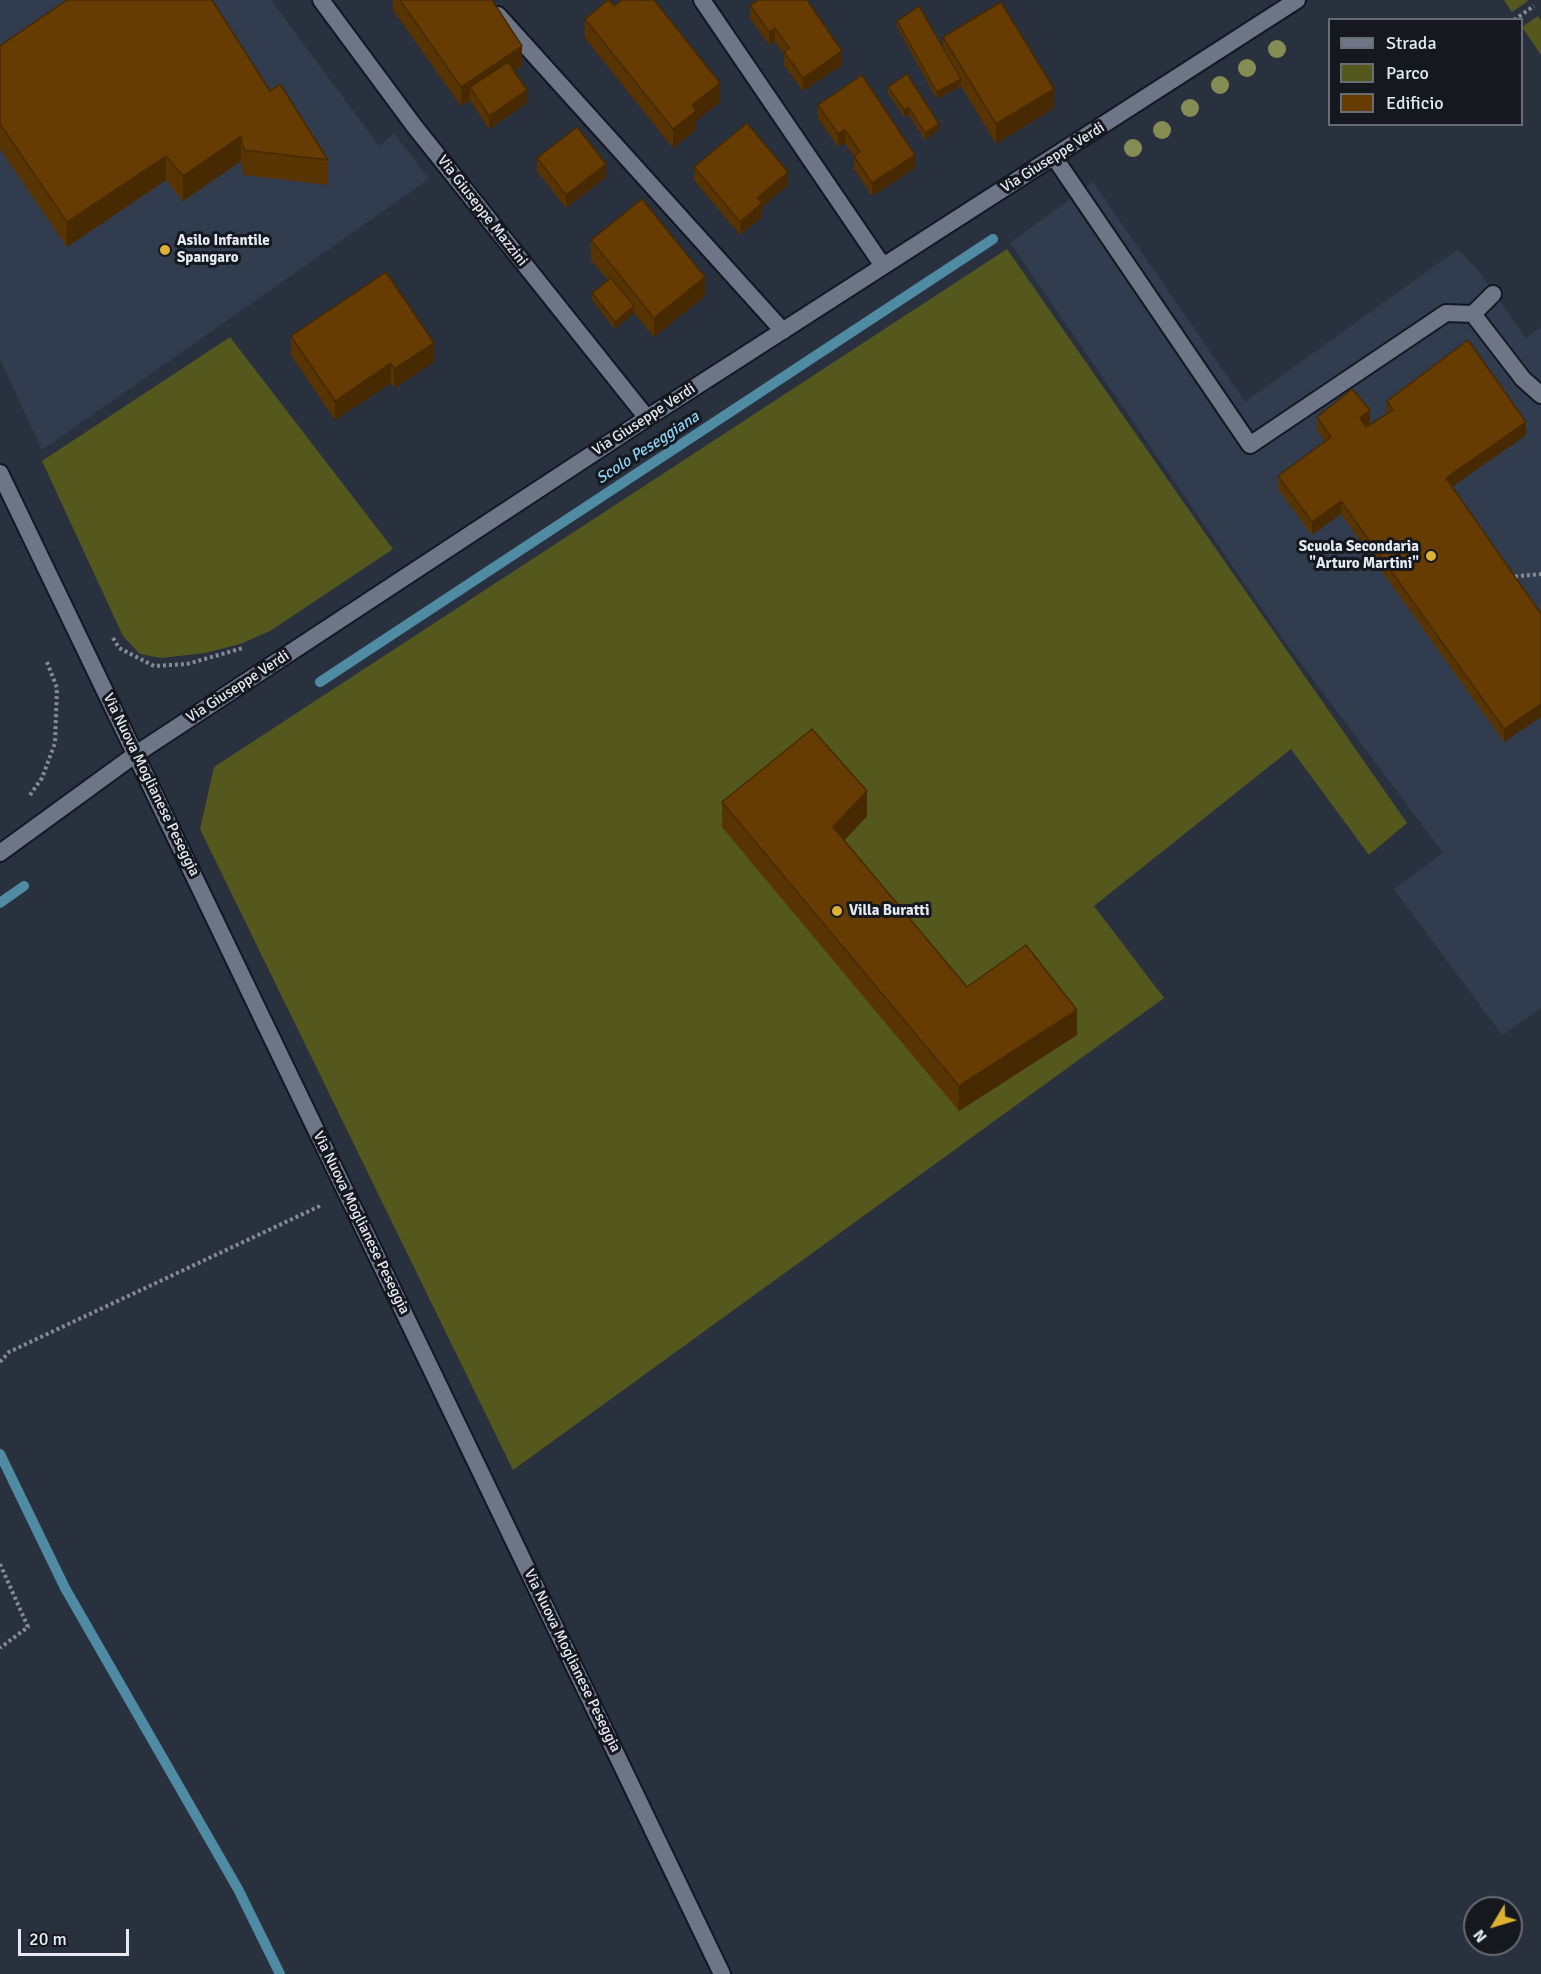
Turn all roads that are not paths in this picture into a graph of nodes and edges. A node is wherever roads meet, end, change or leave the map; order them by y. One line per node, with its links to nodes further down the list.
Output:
1 (321, 0): 11 (street, Via Giuseppe Mazzini)
2 (702, 0): 6 (street)
3 (1297, 0): 5 (street, Via Giuseppe Verdi)
4 (489, 5): 9 (street)
5 (1054, 157): 6 (street, Via Giuseppe Verdi); 8 (street)
6 (883, 266): 9 (street, Via Giuseppe Verdi)
7 (1493, 294): 8 (street)
8 (1473, 314): 10 (street)
9 (783, 331): 11 (street, Via Giuseppe Verdi)
10 (1541, 395)
11 (647, 418): 13 (street, Via Giuseppe Verdi)
12 (0, 473): 13 (street, Via Nuova Moglianese Peseggia)
13 (136, 754): 14 (street, Via Giuseppe Verdi); 15 (street, Via Nuova Moglianese Peseggia)
14 (0, 853)
15 (722, 1974)

